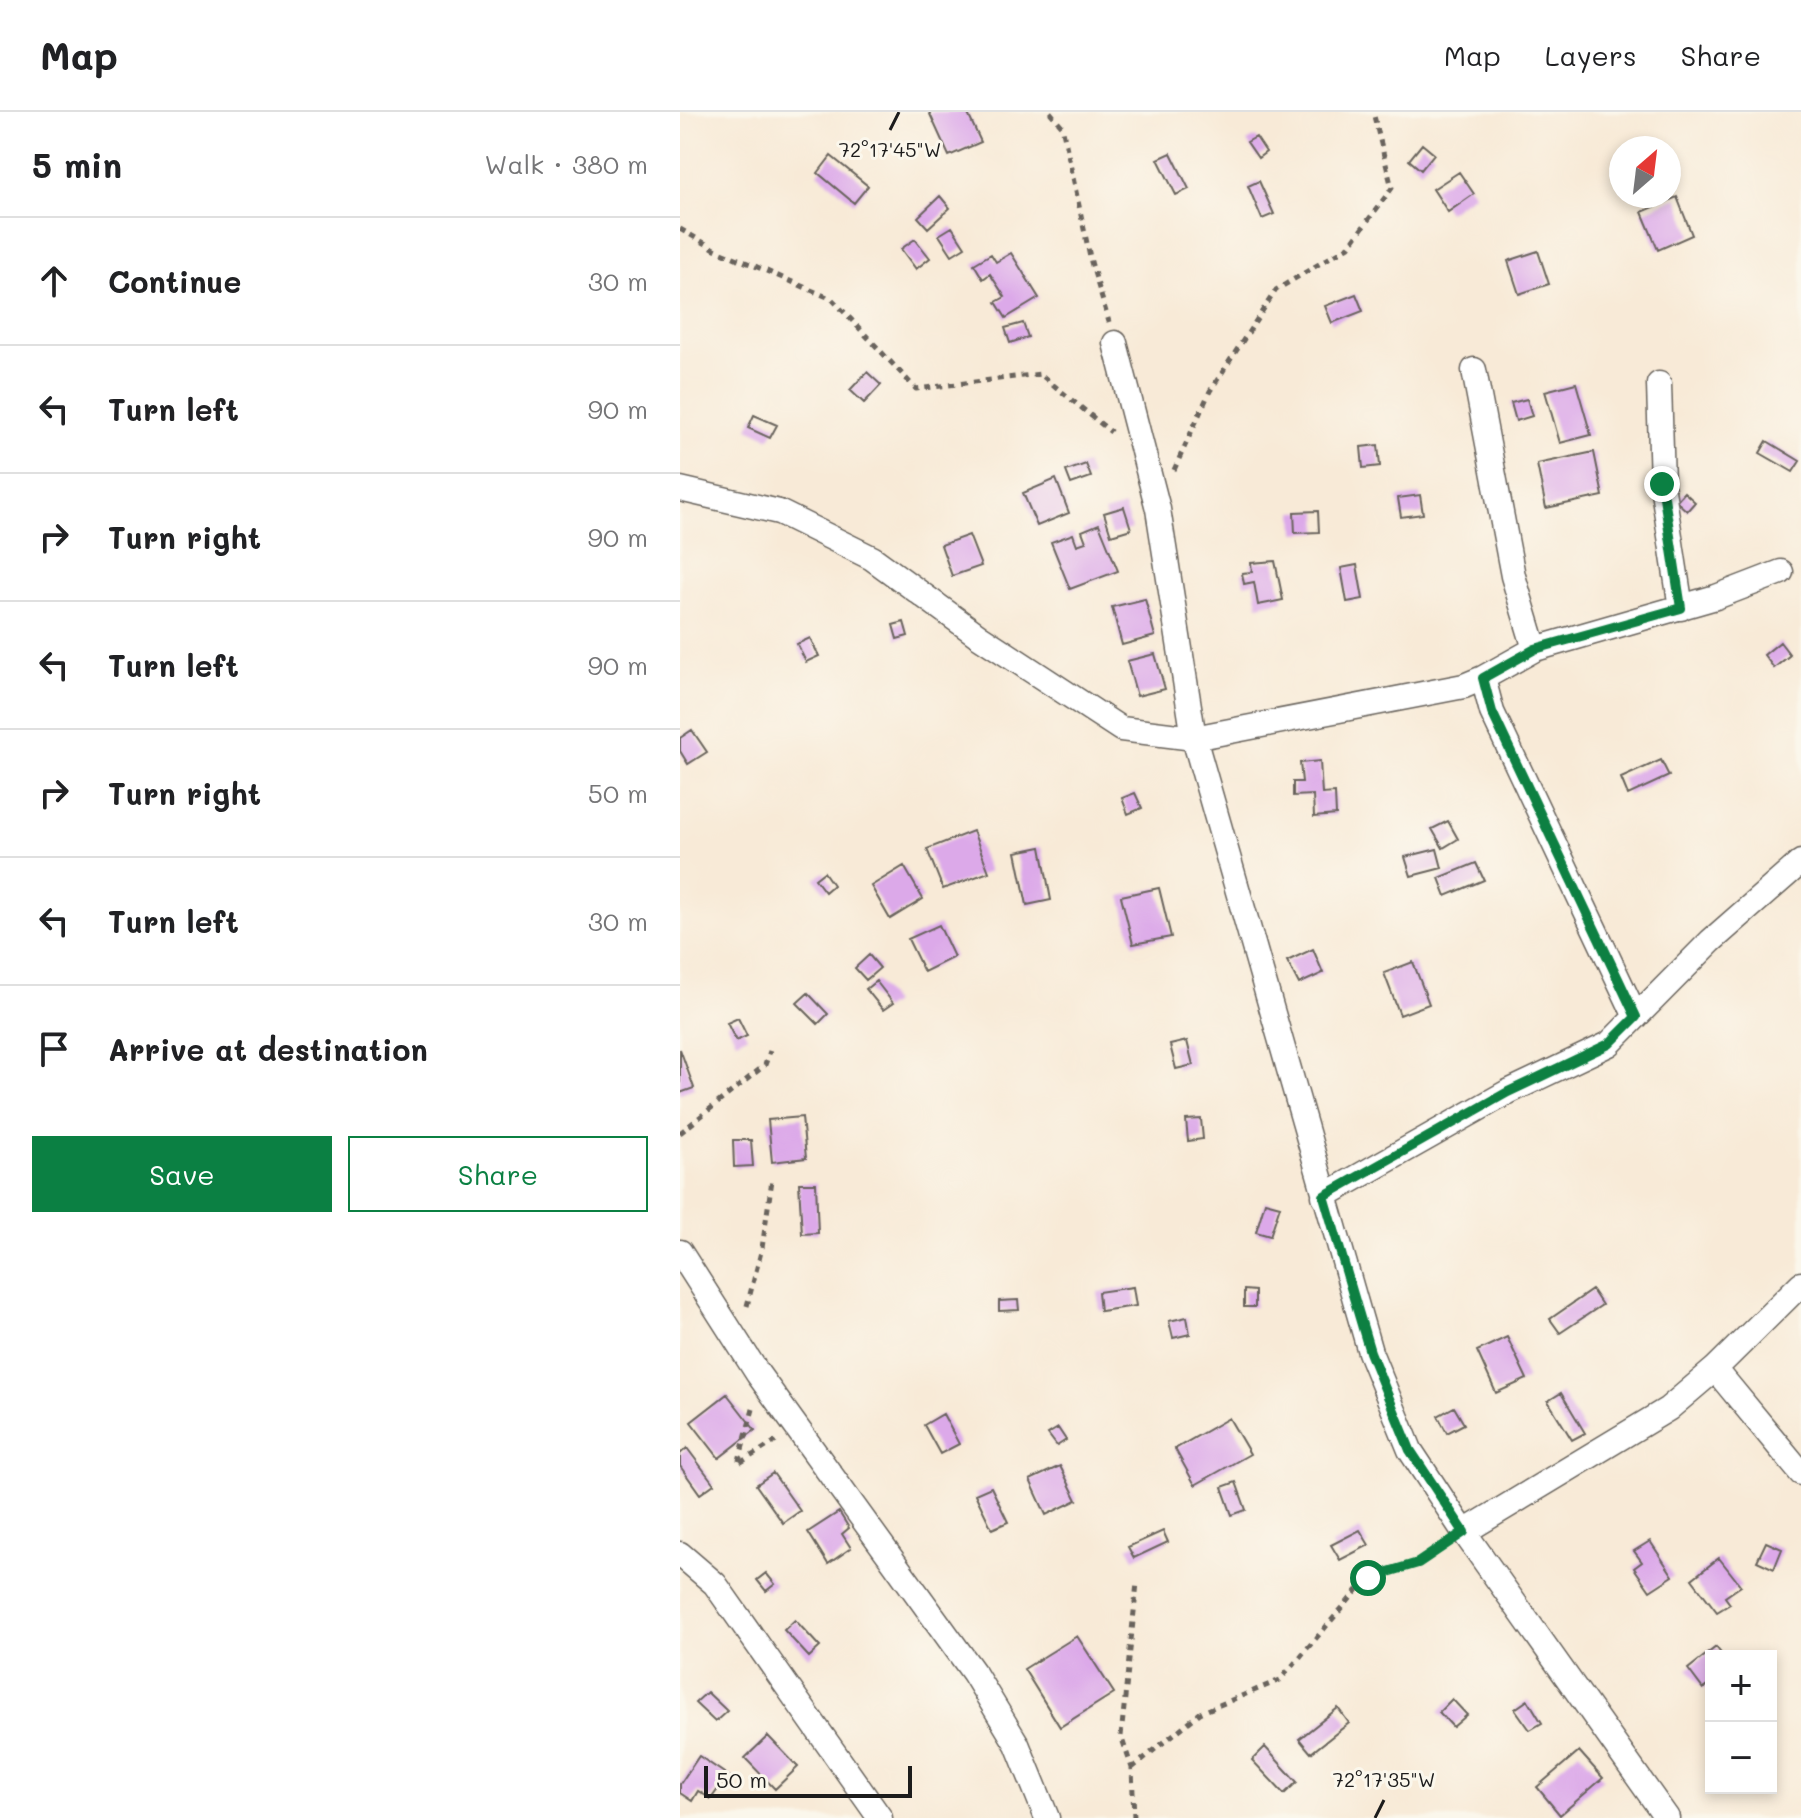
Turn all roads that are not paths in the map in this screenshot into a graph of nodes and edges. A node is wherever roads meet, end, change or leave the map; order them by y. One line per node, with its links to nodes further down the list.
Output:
1 (1115, 343): 9 (street)
2 (1474, 370): 7 (street)
3 (1659, 384): 6 (street)
4 (680, 489): 9 (street)
5 (1781, 572): 6 (street)
6 (1681, 608): 7 (street)
7 (1535, 649): 8 (street)
8 (1483, 678): 9 (street); 11 (street)
9 (1194, 738): 12 (street)
10 (1801, 862): 11 (street)
11 (1636, 1017): 12 (street)
12 (1324, 1196): 17 (street)
13 (680, 1252): 20 (street)
14 (1801, 1284): 15 (street)
15 (1715, 1369): 16 (street); 17 (street)
16 (1801, 1473)
17 (1464, 1532): 21 (street)
18 (680, 1554): 19 (street)
19 (880, 1818)
20 (1047, 1818)
21 (1667, 1818)

